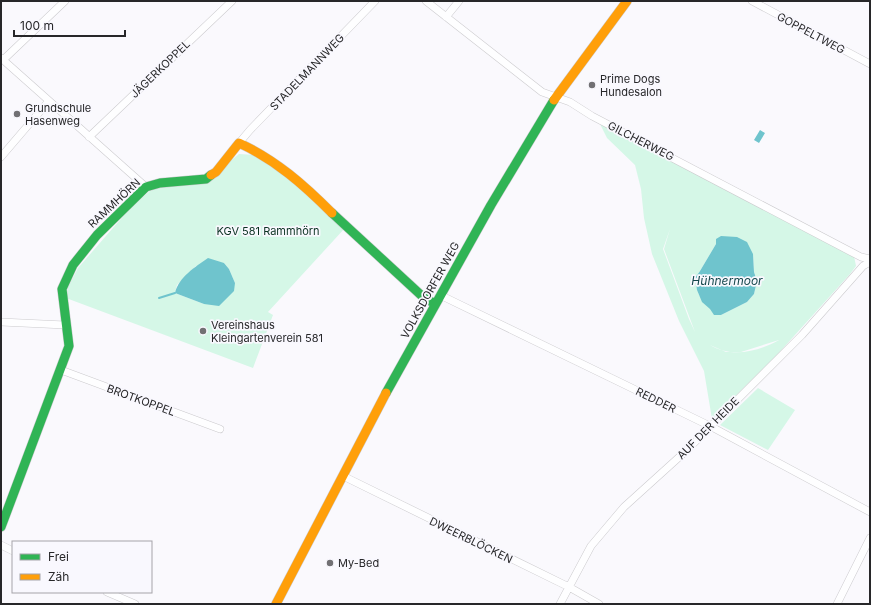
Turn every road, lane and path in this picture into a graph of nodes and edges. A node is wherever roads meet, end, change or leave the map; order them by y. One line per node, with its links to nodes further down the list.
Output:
1 (65, 1): 9 (street)
2 (232, 1): 13 (street, JÄGERKOPPEL)
3 (375, 1): 14 (street, STADELMANNWEG)
4 (426, 1): 8 (street, GILCHERWEG)
5 (459, 1): 8 (street)
6 (627, 1): 11 (street, VOLKSDORFER WEG)
7 (752, 1): 10 (street, GOPPELTWEG)
8 (446, 16): 11 (street, GILCHERWEG)
9 (2, 59): 12 (street)
10 (870, 64)
11 (555, 98): 17 (street, GILCHERWEG); 19 (street, VOLKSDORFER WEG)
12 (48, 102): 13 (street); 15 (street)
13 (89, 137): 16 (street)
14 (239, 144): 16 (street, RAMMHÖRN); 20 (street)
15 (1, 157)
16 (146, 187): 22 (street, RAMMHÖRN)
17 (870, 259)
18 (870, 262): 24 (street, AUF DER HEIDE)
19 (440, 295): 20 (street, VOLKSDORFER WEG); 24 (street, REDDER)
20 (435, 304): 26 (street, VOLKSDORFER WEG)
21 (1, 322): 22 (street)
22 (65, 324): 23 (street, RAMMHÖRN)
23 (61, 370): 25 (street, BROTKOPPEL); 28 (street, RAMMHÖRN)
24 (710, 426): 27 (street, REDDER); 32 (street, AUF DER HEIDE)
25 (220, 429)
26 (343, 476): 32 (street, DWEERBLÖCKEN); 35 (street, VOLKSDORFER WEG)
27 (870, 512)
28 (1, 527)
29 (870, 538): 38 (street)
30 (1, 545): 31 (street)
31 (12, 550)
32 (569, 587): 36 (street, AUF DER HEIDE); 37 (street, DWEERBLÖCKEN)
33 (109, 593): 34 (street)
34 (134, 604)
35 (276, 604)
36 (560, 604)
37 (599, 604)
38 (837, 604)

